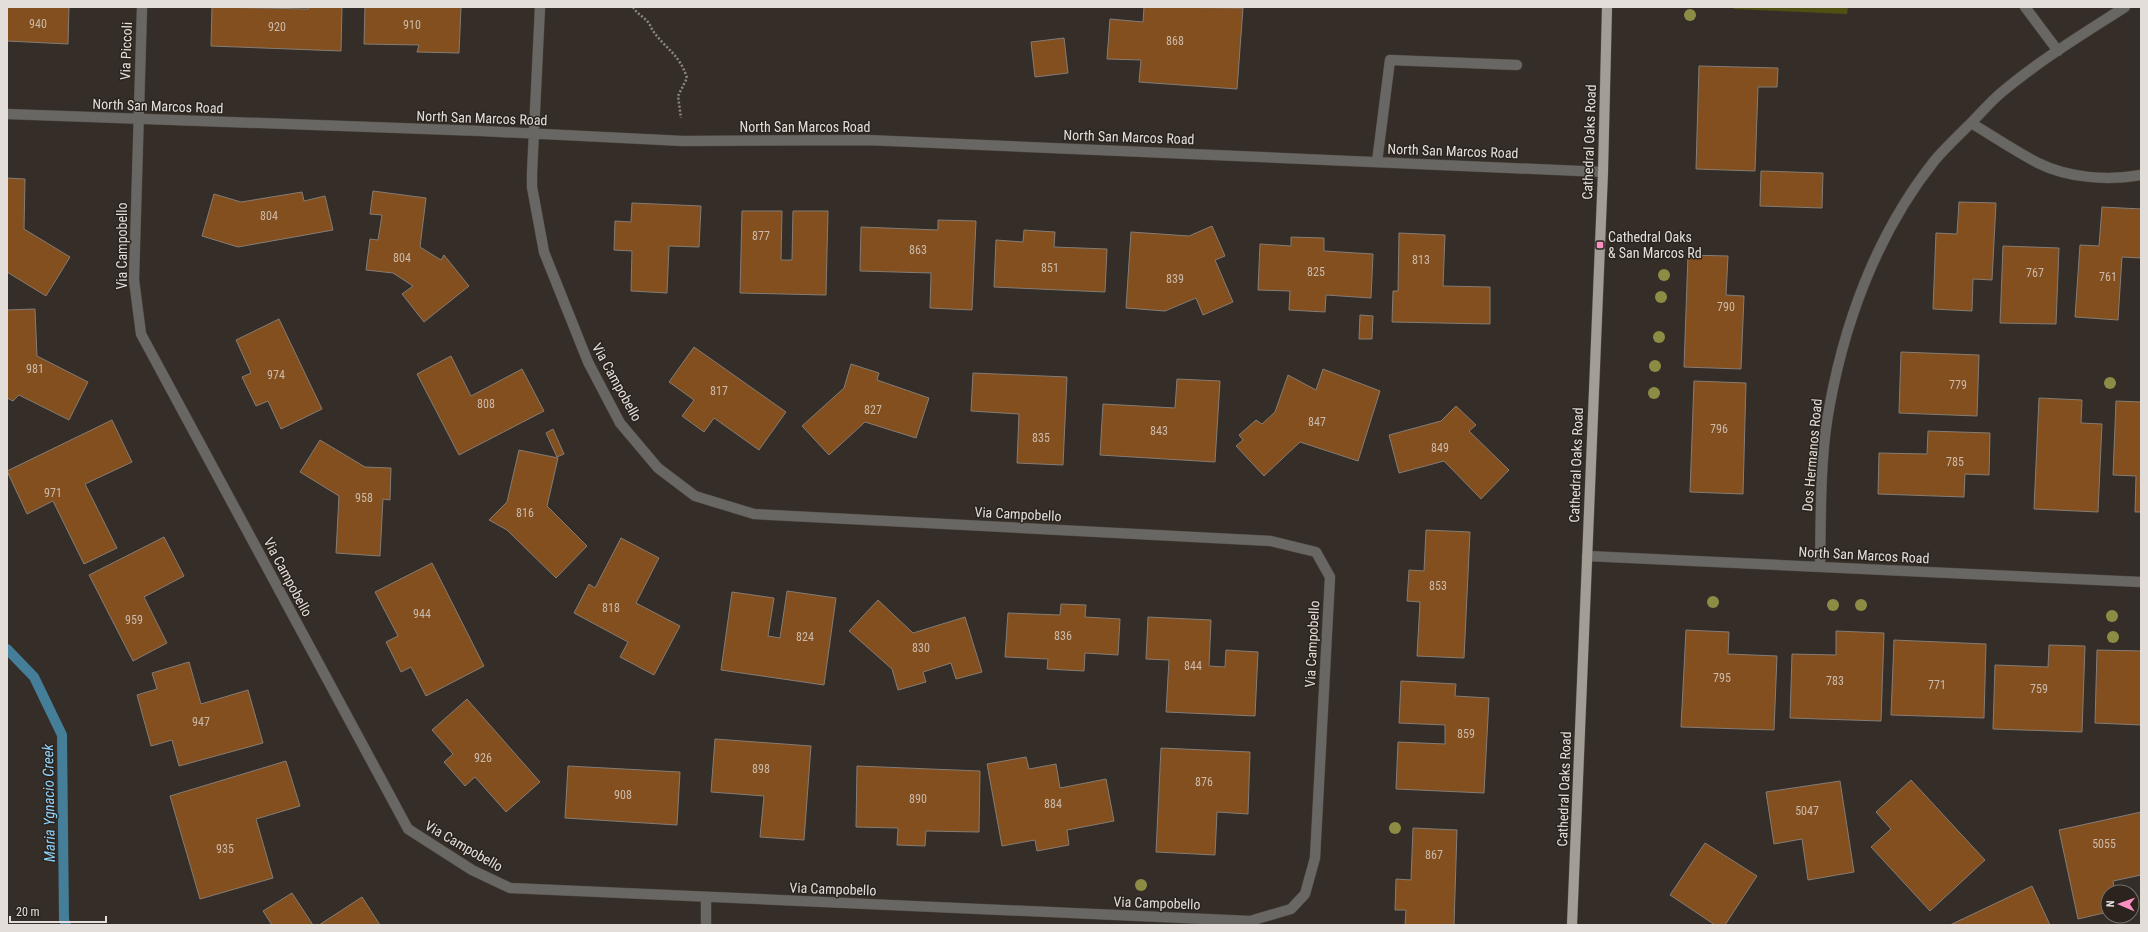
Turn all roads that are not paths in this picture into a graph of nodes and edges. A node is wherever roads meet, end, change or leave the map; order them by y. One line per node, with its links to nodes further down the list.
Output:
1 (142, 7): 9 (street, Via Piccoli)
2 (540, 7): 11 (street, Via Campobello)
3 (1607, 7): 13 (main road, Cathedral Oaks Road)
4 (2025, 7): 6 (street)
5 (2125, 7): 6 (street, Dos Hermanos Road)
6 (2058, 51): 10 (street, Dos Hermanos Road)
7 (1517, 65): 12 (street)
8 (7, 114): 9 (street, North San Marcos Road)
9 (138, 120): 11 (street, North San Marcos Road); 18 (street, Via Campobello)
10 (1971, 123): 14 (street); 16 (street, Dos Hermanos Road)
11 (533, 133): 12 (street, North San Marcos Road); 18 (street, Via Campobello)
12 (1376, 162): 13 (street, North San Marcos Road)
13 (1603, 172): 15 (main road, Cathedral Oaks Road)
14 (2141, 175)
15 (1587, 556): 16 (street, North San Marcos Road); 20 (main road, Cathedral Oaks Road)
16 (1820, 567): 17 (street, North San Marcos Road)
17 (2141, 582)
18 (706, 897): 19 (street)
19 (706, 925)
20 (1572, 925)

